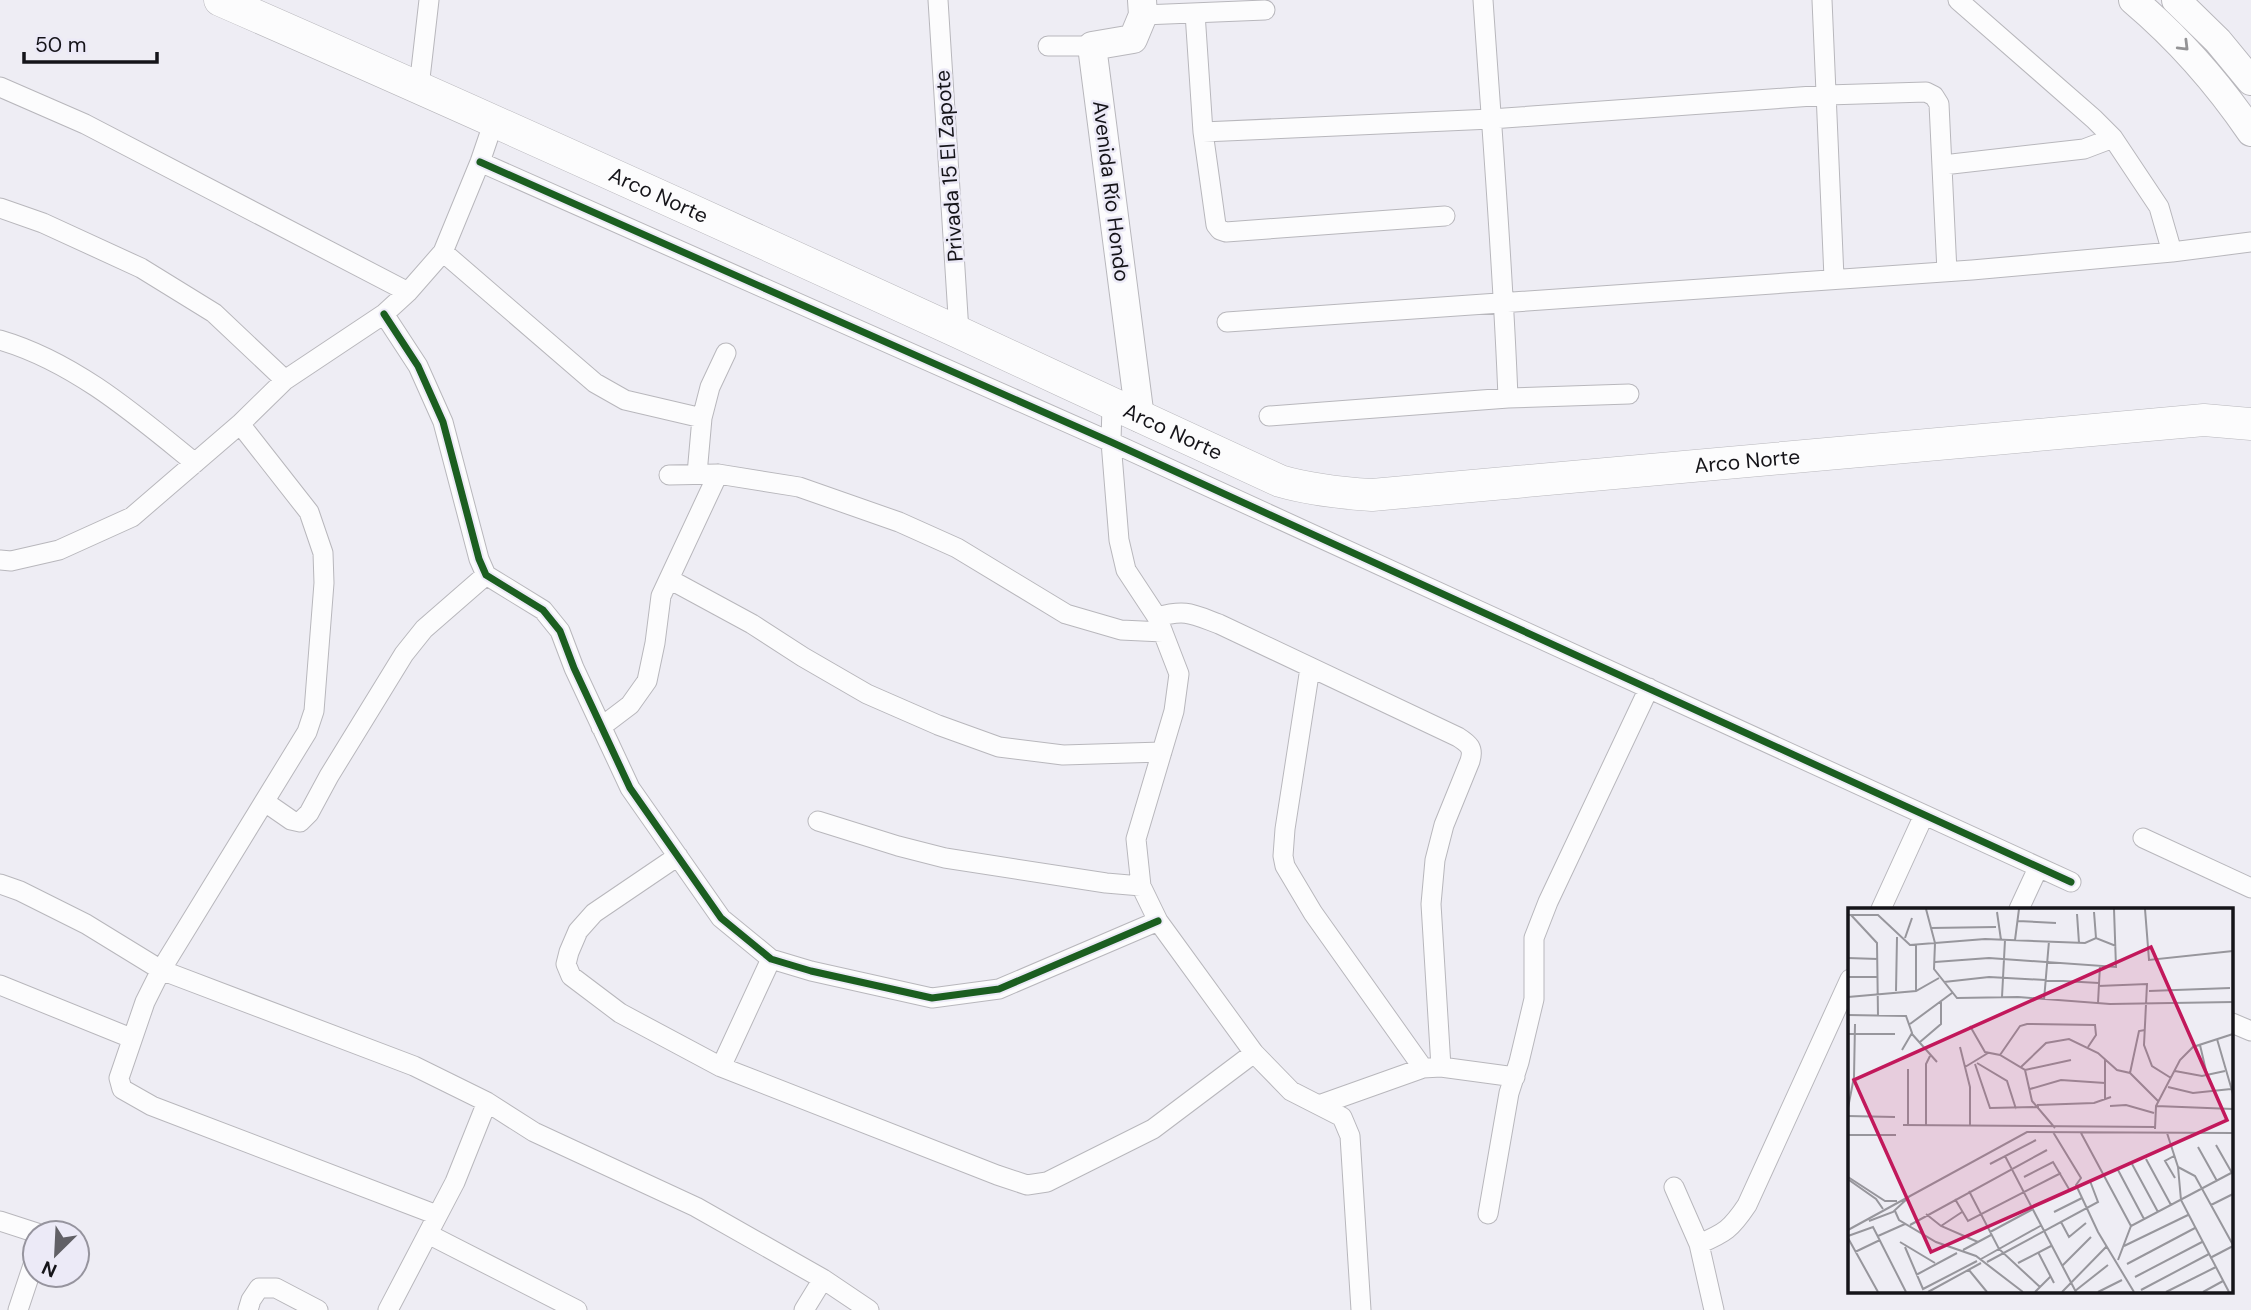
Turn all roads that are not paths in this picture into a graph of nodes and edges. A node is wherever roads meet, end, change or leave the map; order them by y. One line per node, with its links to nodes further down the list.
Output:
1 (220, 0): 16 (main road, Arco Norte)
2 (429, 0): 16 (street)
3 (938, 0): 36 (street, Privada 15 El Zapote)
4 (1483, 0): 18 (street)
5 (1822, 0): 17 (street)
6 (1958, 0): 22 (street)
7 (2133, 0): 21 (main road, one-way to 21)
8 (2176, 0): 14 (main road)
9 (1142, 7): 11 (street); 13 (main road)
10 (1265, 10): 11 (street)
11 (1195, 13): 20 (street)
12 (1048, 46): 13 (street)
13 (1092, 46): 43 (main road, Avenida Río Hondo)
14 (2251, 81)
15 (0, 87): 32 (street)
16 (419, 87): 19 (main road, Arco Norte)
17 (1828, 95): 18 (street); 24 (street); 31 (street)
18 (1491, 119): 20 (street); 33 (street)
19 (494, 121): 23 (street); 36 (main road, Arco Norte)
20 (1203, 132): 26 (street)
21 (2251, 132)
22 (2113, 138): 24 (street); 29 (street)
23 (480, 162): 28 (street); 49 (street)
24 (1943, 165): 30 (street)
25 (0, 208): 39 (street)
26 (1445, 216)
27 (2251, 242): 29 (street)
28 (443, 252): 32 (street); 45 (street)
29 (2172, 252): 30 (street)
30 (1947, 272): 31 (street)
31 (1834, 278): 33 (street)
32 (408, 292): 34 (street)
33 (1505, 302): 35 (street); 41 (street)
34 (384, 314): 39 (street); 55 (street)
35 (1227, 322)
36 (959, 332): 43 (main road, Arco Norte)
37 (1, 345): 50 (street)
38 (726, 353): 45 (street)
39 (285, 380): 47 (street)
40 (1629, 394): 41 (street)
41 (1508, 398): 44 (street)
42 (2251, 401): 46 (main road, Arco Norte)
43 (1126, 412): 46 (main road, Arco Norte); 49 (street)
44 (1269, 415)
45 (702, 418): 51 (street)
46 (2204, 420): 48 (main road, Arco Norte)
47 (240, 424): 50 (street); 62 (street)
48 (2251, 424)
49 (1111, 442): 57 (street); 59 (street)
50 (195, 463): 54 (street)
51 (697, 474): 52 (street); 53 (street)
52 (718, 474): 56 (street); 57 (street)
53 (669, 475)
54 (0, 560)
55 (486, 575): 60 (street); 62 (street)
56 (669, 579): 60 (street); 61 (street)
57 (1160, 624): 58 (street); 61 (street)
58 (1310, 668): 84 (street); 84 (street)
59 (1649, 688): 63 (street); 85 (street)
60 (601, 727): 66 (street)
61 (1162, 752): 70 (street)
62 (265, 802): 76 (street)
63 (1924, 815): 67 (street); 72 (street)
64 (818, 821): 70 (street)
65 (2143, 838): 71 (street)
66 (678, 856): 75 (street); 83 (street)
67 (2038, 868): 68 (street); 73 (street)
68 (2071, 883)
69 (0, 884): 76 (street)
70 (1141, 886): 74 (street)
71 (2251, 888)
72 (1881, 908)
73 (2019, 908)
74 (1158, 921): 75 (street); 82 (street)
75 (771, 959): 83 (street)
76 (161, 970): 81 (street); 86 (street)
77 (1848, 983): 94 (street)
78 (0, 985): 81 (street)
79 (2234, 1024): 80 (street)
80 (2251, 1031)
81 (131, 1038): 90 (street)
82 (1254, 1053): 83 (street); 87 (street)
83 (721, 1067)
84 (1432, 1068): 85 (street); 87 (street)
85 (1514, 1077): 89 (street)
86 (487, 1102): 90 (street); 95 (street)
87 (1319, 1105): 104 (street)
88 (1674, 1187): 94 (street)
89 (1488, 1214)
90 (437, 1215): 93 (street)
91 (0, 1221): 92 (street)
92 (21, 1228)
93 (428, 1234): 100 (street); 101 (street)
94 (1699, 1244): 105 (street)
95 (823, 1279): 102 (street); 103 (street)
96 (25, 1289): 97 (street)
97 (18, 1310)
98 (248, 1310): 99 (street)
99 (318, 1310)
100 (388, 1310)
101 (577, 1310)
102 (804, 1310)
103 (869, 1310)
104 (1361, 1310)
105 (1714, 1310)

